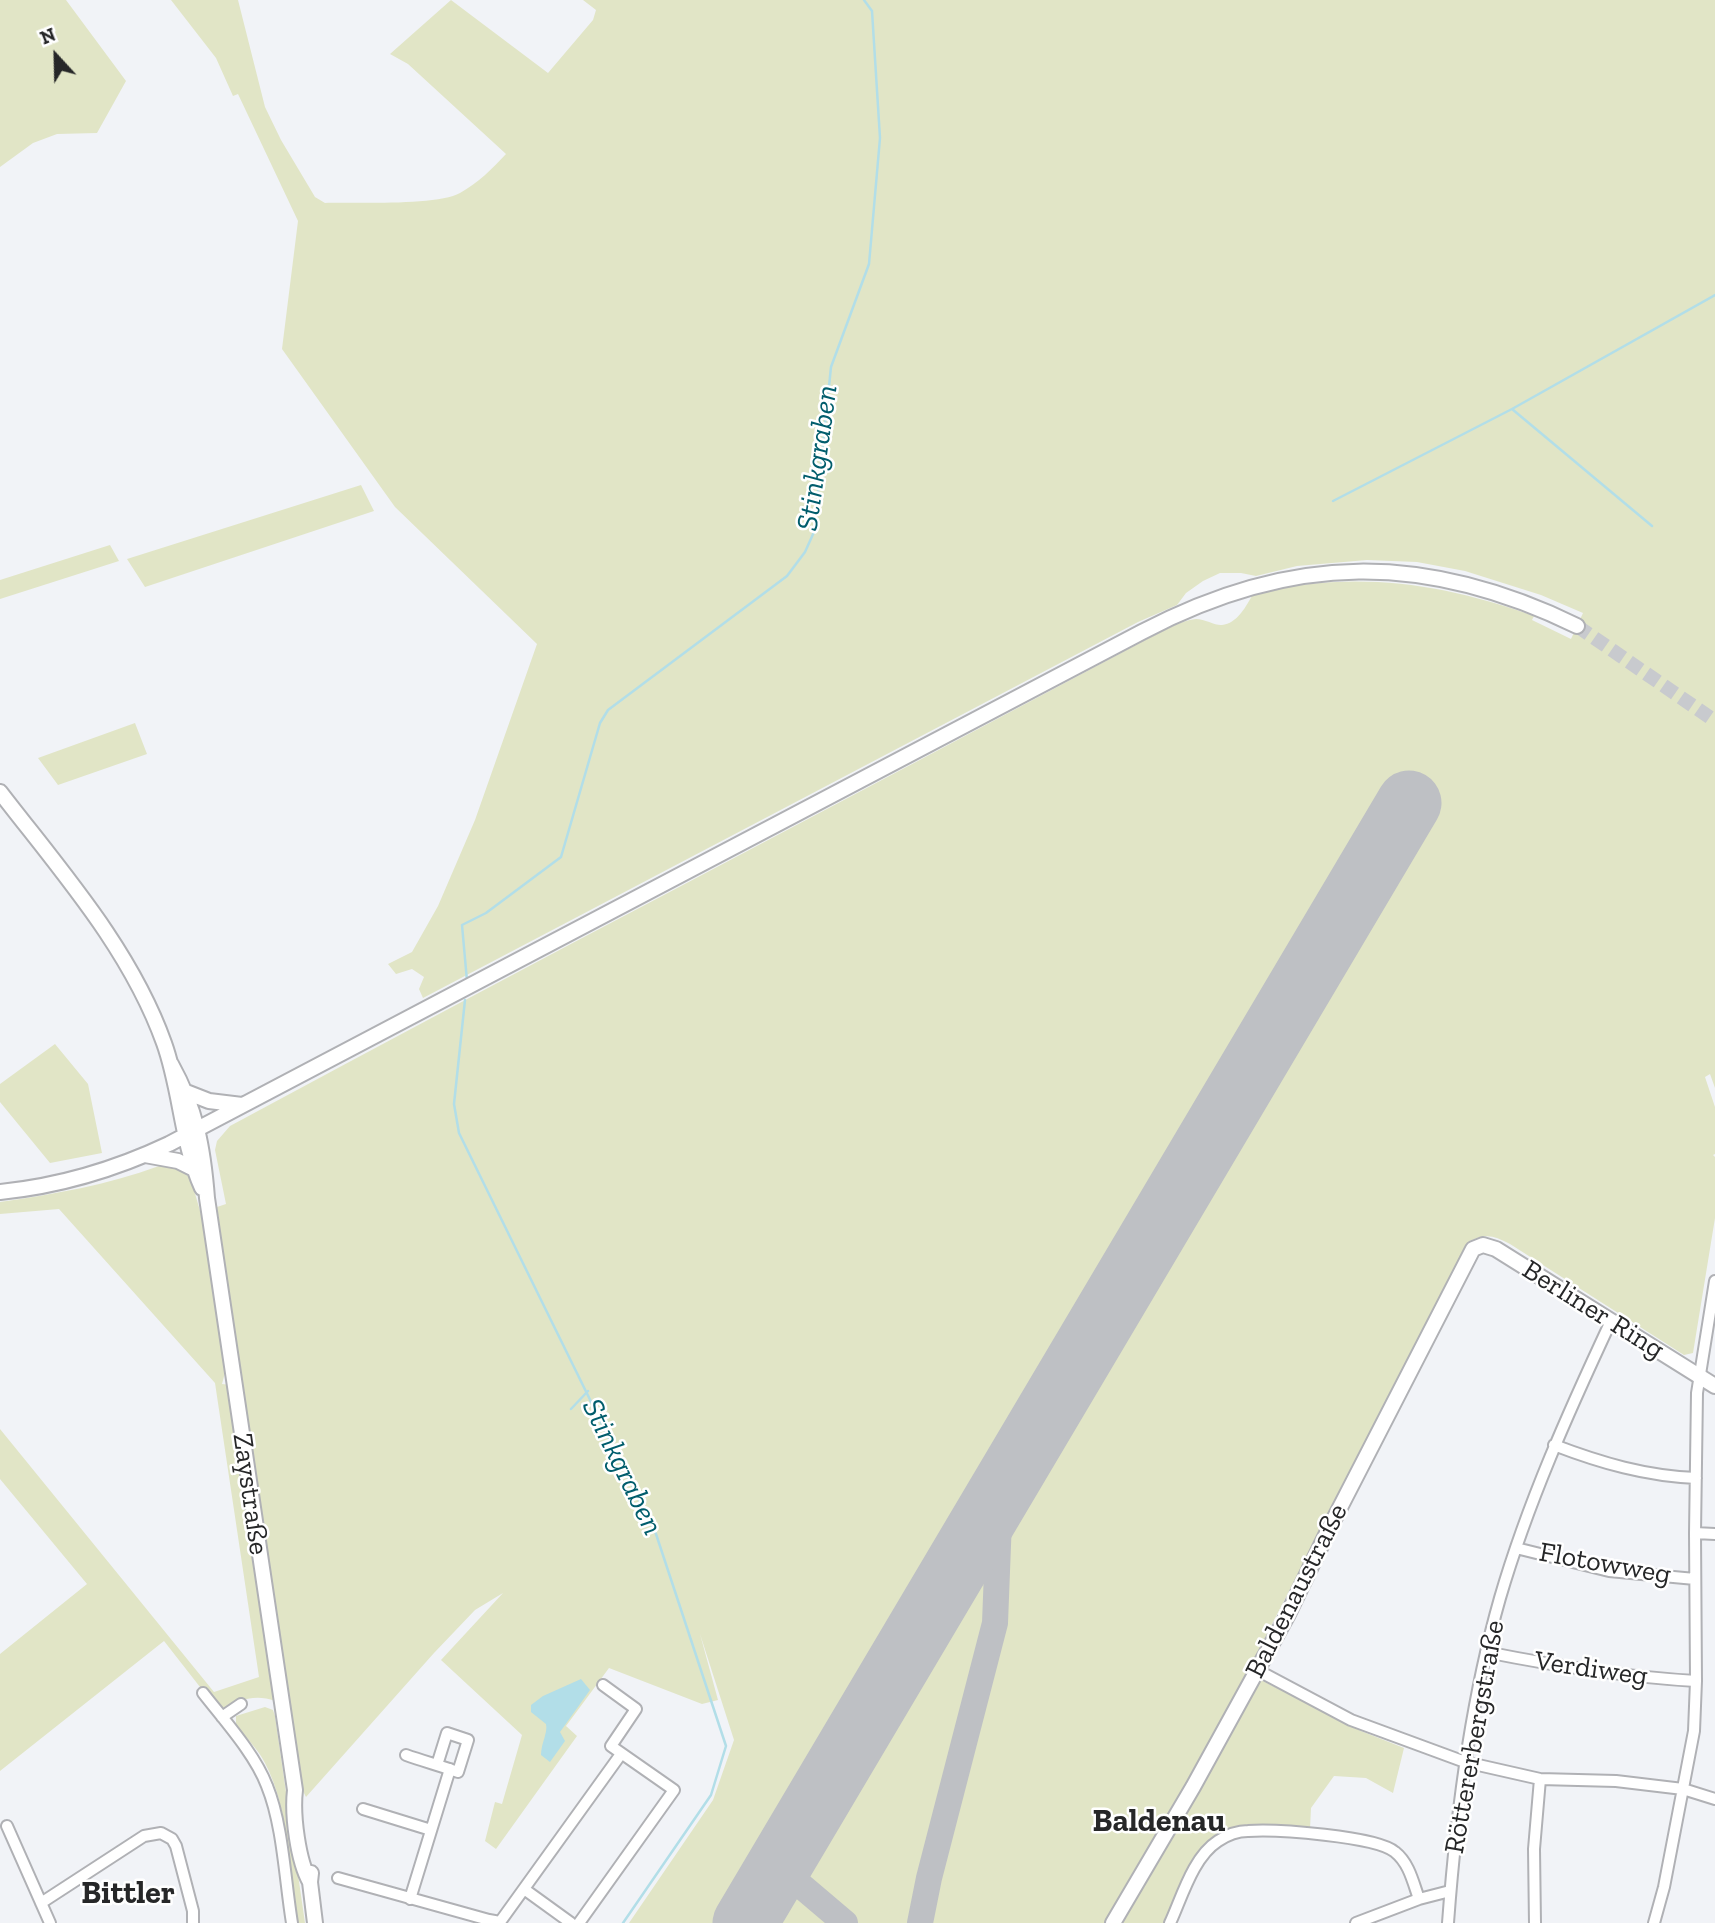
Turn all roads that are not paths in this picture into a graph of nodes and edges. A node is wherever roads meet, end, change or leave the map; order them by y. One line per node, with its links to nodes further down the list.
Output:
1 (1577, 626): 5 (street)
2 (0, 792): 3 (street)
3 (171, 1065): 4 (street, Zaystraße); 7 (street, Zaystraße)
4 (186, 1092): 5 (street); 6 (street, Zaystraße)
5 (244, 1105): 6 (street)
6 (198, 1129): 7 (street); 11 (street, Zaystraße)
7 (184, 1136): 8 (street); 9 (street, Zaystraße)
8 (145, 1155): 9 (street); 10 (street)
9 (194, 1169): 11 (street, Zaystraße)
10 (0, 1192)
11 (207, 1198): 51 (street, Zaystraße)
12 (1470, 1254): 14 (street, Berliner Ring); 24 (street, Baldenaustraße)
13 (1715, 1281): 15 (street)
14 (1611, 1321): 15 (street, Berliner Ring); 17 (street, Röttererbergstraße)
15 (1699, 1377): 16 (street, Berliner Ring); 18 (street)
16 (1715, 1386)
17 (1554, 1445): 18 (street); 21 (street, Röttererbergstraße)
18 (1696, 1478): 19 (street)
19 (1695, 1534): 20 (street); 22 (street)
20 (1715, 1534)
21 (1516, 1548): 22 (street, Flotowweg); 23 (street, Röttererbergstraße)
22 (1695, 1578): 25 (street)
23 (1486, 1652): 25 (street, Verdiweg); 32 (street, Röttererbergstraße)
24 (1257, 1670): 32 (street); 54 (street, Baldenaustraße)
25 (1696, 1681): 36 (street)
26 (603, 1685): 30 (street)
27 (202, 1693): 29 (street)
28 (241, 1704): 29 (street)
29 (222, 1717): 50 (street)
30 (621, 1754): 42 (street); 53 (street)
31 (406, 1755): 33 (street)
32 (1465, 1762): 35 (street); 43 (street, Röttererbergstraße)
33 (437, 1765): 34 (street); 34 (street)
34 (450, 1769): 40 (street)
35 (1540, 1779): 36 (street); 58 (street)
36 (1684, 1789): 37 (street); 59 (street)
37 (1715, 1799)
38 (363, 1809): 40 (street)
39 (7, 1826): 46 (street)
40 (431, 1830): 44 (street)
41 (338, 1878): 44 (street)
42 (524, 1889): 47 (street); 52 (street)
43 (1450, 1891): 45 (street); 57 (street, Röttererbergstraße)
44 (410, 1899): 47 (street)
45 (1419, 1899): 55 (street); 56 (street)
46 (41, 1903): 48 (street); 49 (street)
47 (488, 1922)
48 (50, 1923)
49 (193, 1923)
50 (292, 1923)
51 (315, 1923)
52 (571, 1923)
53 (579, 1923)
54 (1113, 1923)
55 (1170, 1923)
56 (1356, 1923)
57 (1448, 1923)
58 (1535, 1923)
59 (1654, 1923)

